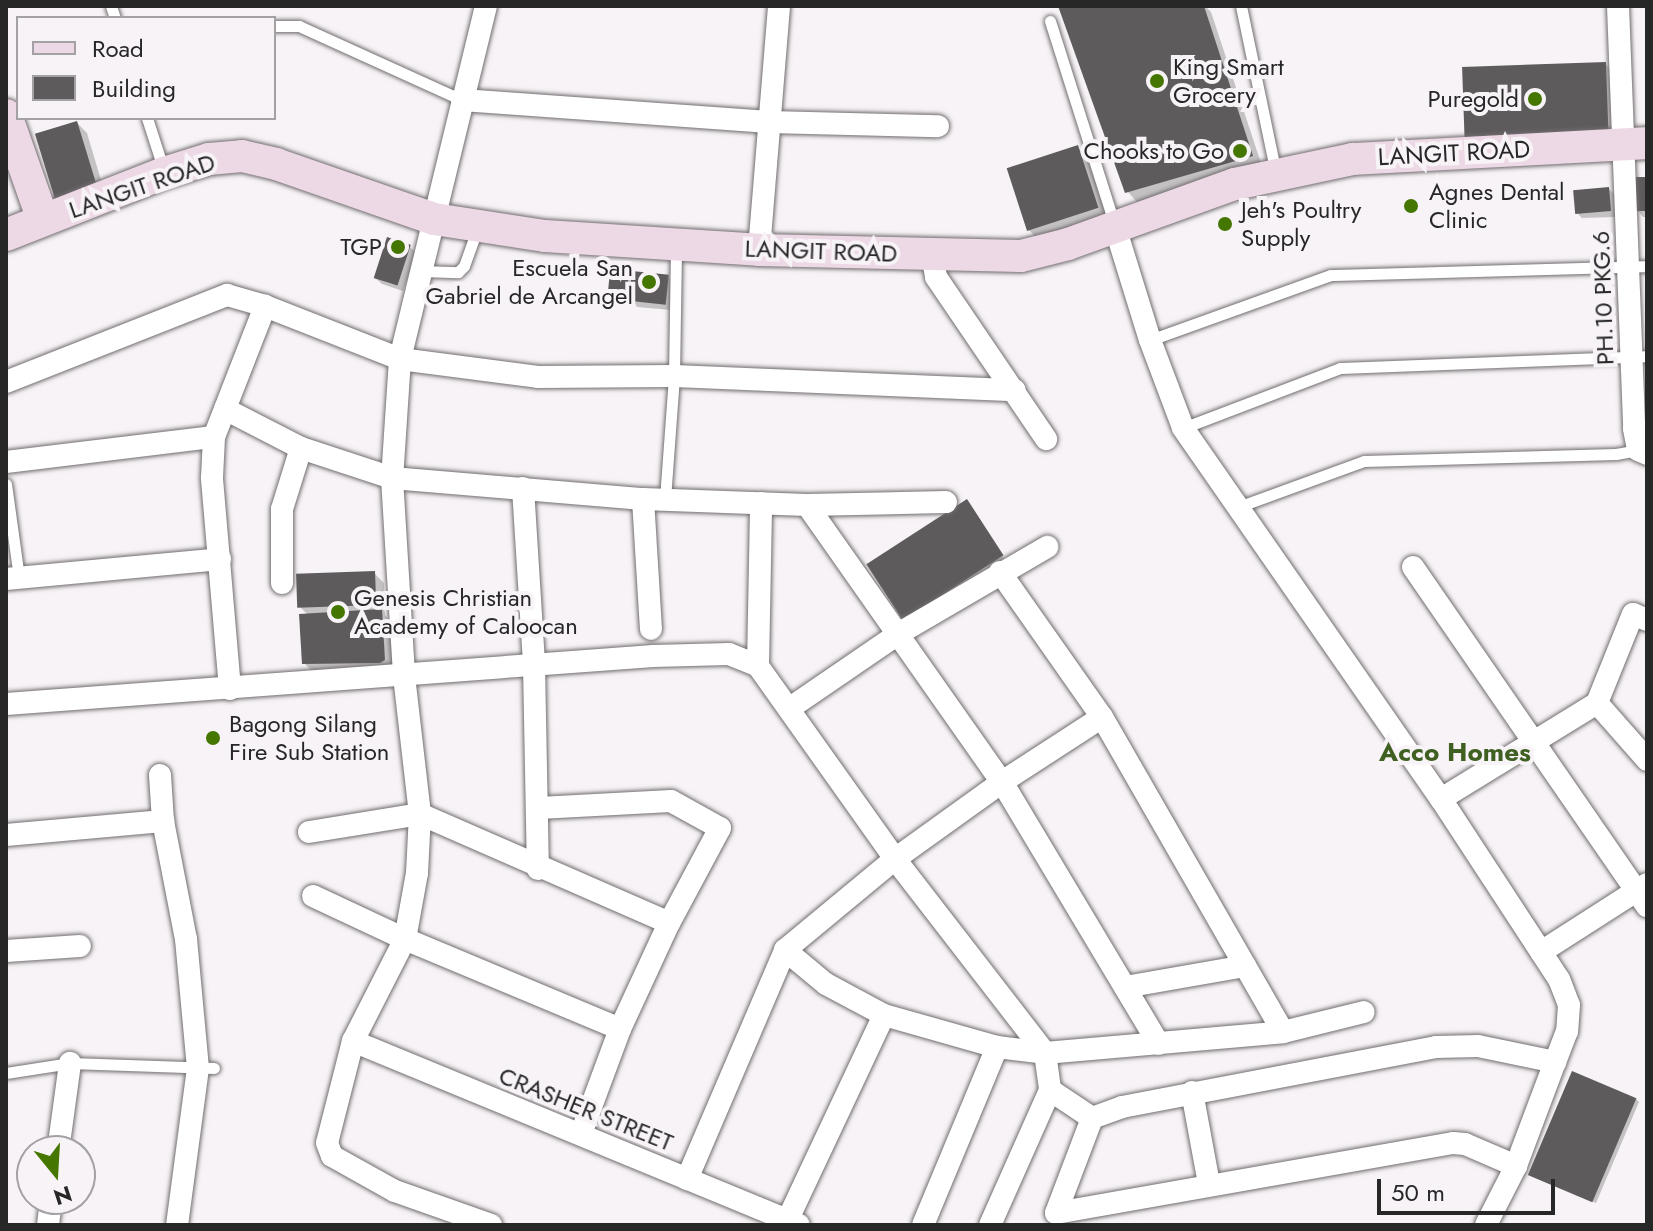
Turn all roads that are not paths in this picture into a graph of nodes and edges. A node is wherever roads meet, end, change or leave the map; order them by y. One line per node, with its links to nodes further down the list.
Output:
1 (486, 6): 7 (street)
2 (779, 6): 10 (street)
3 (1241, 6): 14 (lane)
4 (1618, 6): 12 (street, PH.10 PKG.6)
5 (1050, 21): 18 (lane)
6 (276, 26): 7 (lane)
7 (462, 100): 10 (street); 15 (street)
8 (6, 115): 16 (main road)
9 (148, 120): 13 (lane)
10 (769, 122): 11 (street); 21 (street)
11 (938, 126)
12 (1635, 143): 14 (main road, LANGIT ROAD); 23 (street, PH.10 PKG.6)
13 (164, 173): 15 (main road, LANGIT ROAD); 16 (main road, LANGIT ROAD)
14 (1276, 173): 18 (main road, LANGIT ROAD)
15 (434, 219): 17 (main road, LANGIT ROAD); 24 (street)
16 (43, 220): 19 (main road, LANGIT ROAD)
17 (478, 226): 20 (main road, LANGIT ROAD); 24 (lane)
18 (1115, 227): 22 (main road, LANGIT ROAD); 26 (street)
19 (6, 235)
20 (676, 245): 21 (main road, LANGIT ROAD); 29 (lane)
21 (759, 250): 22 (main road, LANGIT ROAD)
22 (932, 254): 31 (street)
23 (1638, 266): 26 (lane); 27 (street, PH.10 PKG.6)
24 (421, 271): 28 (street)
25 (265, 306): 28 (street); 30 (street); 32 (street)
26 (1150, 340): 33 (street)
27 (1639, 357): 33 (lane); 37 (street, PH.10 PKG.6)
28 (400, 359): 29 (street); 39 (street)
29 (674, 376): 31 (street); 42 (lane)
30 (6, 382)
31 (1015, 390): 35 (street)
32 (225, 409): 34 (street); 36 (street)
33 (1183, 428): 46 (street)
34 (214, 437): 38 (street); 48 (street)
35 (1046, 439)
36 (301, 448): 39 (street); 52 (street)
37 (1643, 452): 46 (lane)
38 (6, 462)
39 (392, 478): 41 (street); 58 (street)
40 (6, 484): 51 (lane)
41 (523, 488): 42 (street); 56 (street)
42 (654, 499): 44 (street); 54 (street)
43 (946, 502): 45 (street)
44 (761, 503): 45 (street); 57 (street)
45 (807, 505): 55 (street)
46 (1238, 507): 68 (street)
47 (1047, 547): 50 (street)
48 (220, 559): 51 (street); 59 (street)
49 (1413, 567): 64 (street)
50 (1000, 572): 55 (street); 63 (street)
51 (13, 579)
52 (282, 583)
53 (1647, 620): 60 (street)
54 (651, 629)
55 (898, 634): 62 (street); 67 (street)
56 (534, 665): 57 (street); 58 (street); 69 (street)
57 (758, 666): 62 (street)
58 (404, 676): 59 (street); 70 (street)
59 (230, 689): 61 (street)
60 (1597, 703): 64 (street); 65 (street)
61 (6, 704)
62 (790, 708): 74 (street)
63 (1102, 717): 67 (street); 84 (street)
64 (1532, 740): 68 (street); 76 (street)
65 (1647, 760)
66 (160, 775): 71 (street)
67 (1002, 782): 74 (street); 85 (street)
68 (1441, 799): 83 (street)
69 (539, 808): 75 (street); 78 (street)
70 (420, 814): 72 (street); 75 (street); 79 (street)
71 (163, 821): 73 (street); 96 (street)
72 (309, 832)
73 (6, 835)
74 (895, 859): 81 (street); 93 (street)
75 (538, 869): 78 (street)
76 (1644, 893): 83 (street)
77 (313, 896): 79 (street)
78 (669, 923): 88 (street)
79 (405, 939): 88 (street); 90 (street)
80 (80, 946): 82 (street)
81 (785, 950): 87 (street); 104 (street)
82 (6, 951)
83 (1541, 952): 94 (street)
84 (1245, 966): 85 (street); 89 (street)
85 (1125, 987): 91 (street)
86 (1364, 1012): 89 (street)
87 (884, 1015): 92 (street); 106 (street)
88 (620, 1029): 101 (street)
89 (1283, 1032): 91 (street)
90 (353, 1041): 101 (street, CRASHER STREET); 108 (street)
91 (1159, 1044): 93 (street)
92 (997, 1047): 93 (street); 109 (street)
93 (1045, 1053): 98 (street)
94 (1555, 1062): 99 (street); 103 (street)
95 (70, 1063): 96 (lane); 97 (lane); 102 (street)
96 (206, 1068): 107 (street)
97 (6, 1073)
98 (1050, 1090): 100 (street); 110 (street)
99 (1192, 1092): 100 (street); 105 (street)
100 (1092, 1118): 105 (street)
101 (581, 1134): 104 (street, CRASHER STREET)
102 (60, 1135)
103 (1516, 1166): 105 (street); 111 (street)
104 (687, 1179): 106 (street, CRASHER STREET)
105 (1209, 1184)
106 (794, 1222)
107 (177, 1225)
108 (491, 1225)
109 (923, 1225)
110 (990, 1225)
111 (1486, 1225)

